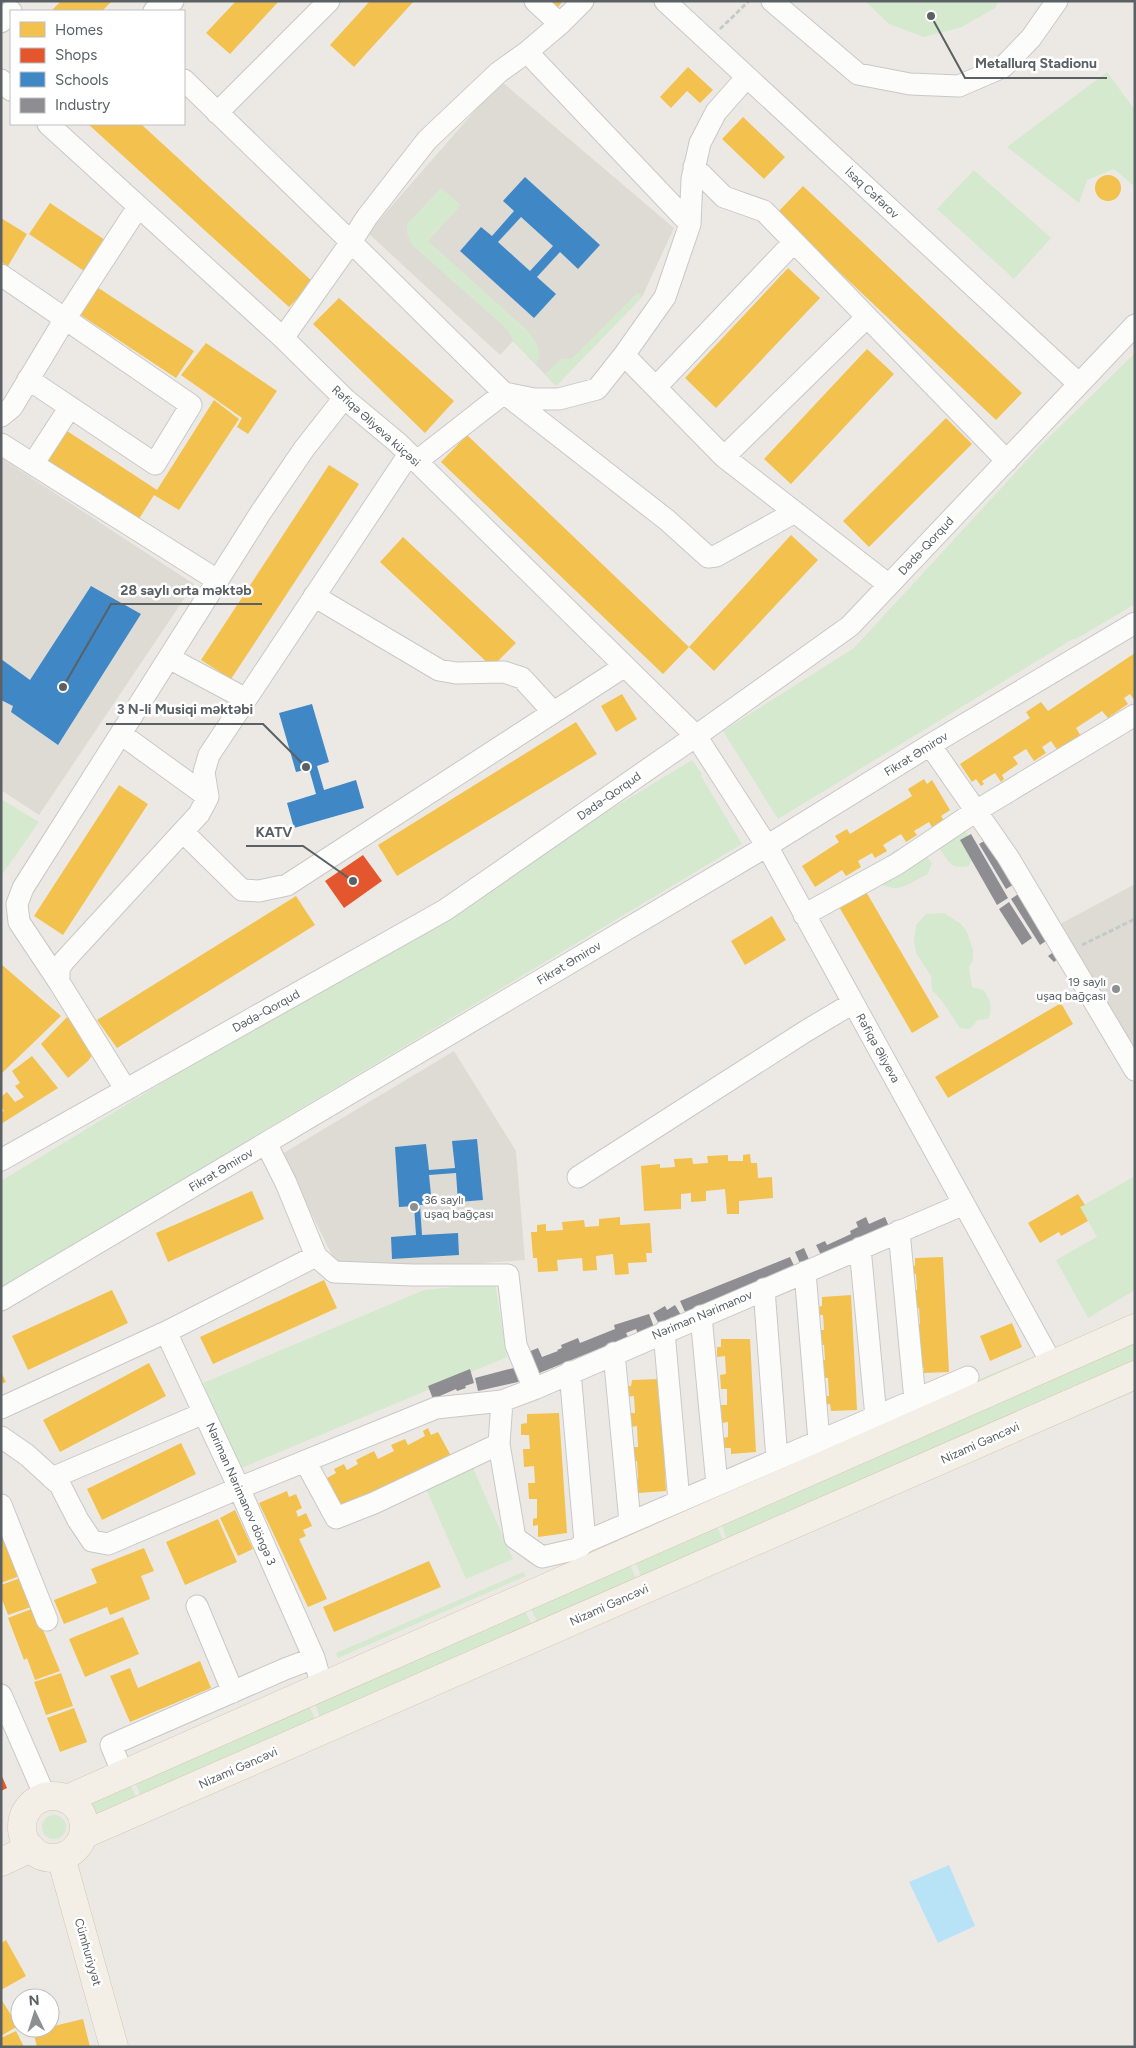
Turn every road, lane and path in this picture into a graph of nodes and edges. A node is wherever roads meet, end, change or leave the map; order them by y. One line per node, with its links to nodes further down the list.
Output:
1 (173, 1): 9 (street)
2 (329, 1): 19 (street)
3 (535, 1): 12 (street)
4 (583, 1): 12 (street)
5 (666, 1): 13 (street, İsaq Cəfərov)
6 (749, 1): 13 (path)
7 (772, 1): 8 (street)
8 (1057, 1)
9 (156, 10)
10 (10, 12): 11 (street)
11 (1, 22)
12 (560, 24): 14 (street)
13 (709, 44): 15 (street, İsaq Cəfərov)
14 (527, 52): 23 (street); 24 (street)
15 (746, 78): 21 (street); 33 (street, İsaq Cəfərov)
16 (1, 80): 18 (street)
17 (185, 81): 19 (street)
18 (10, 89)
19 (217, 113): 24 (street)
20 (49, 125): 22 (street, Rəfiqə Əliyeva küçəsi)
21 (694, 167): 23 (street); 25 (street)
22 (138, 207): 28 (street); 30 (street, Rəfiqə Əliyeva küçəsi)
23 (690, 224): 31 (street)
24 (351, 242): 30 (street); 35 (street)
25 (794, 242): 27 (street); 34 (street)
26 (1, 276): 28 (street)
27 (867, 317): 41 (street); 42 (street)
28 (65, 319): 32 (street); 37 (street)
29 (1135, 325): 33 (street, Dədə-Qorqud)
30 (283, 338): 36 (street, Rəfiqə Əliyeva küçəsi)
31 (624, 354): 34 (street); 35 (street)
32 (28, 379): 37 (street); 38 (street)
33 (1080, 384): 42 (street, Dədə-Qorqud)
34 (656, 387): 41 (street)
35 (504, 393): 40 (street); 44 (street)
36 (344, 398): 40 (street, Rəfiqə Əliyeva küçəsi); 45 (street)
37 (70, 407): 43 (street)
38 (5, 408)
39 (1, 444): 43 (street)
40 (413, 457): 47 (street); 50 (street, Rəfiqə Əliyeva küçəsi)
41 (724, 457): 44 (street)
42 (1007, 461): 46 (street, Dədə-Qorqud)
43 (33, 464): 45 (street)
44 (795, 512): 46 (street)
45 (217, 580): 49 (street)
46 (889, 585): 55 (street, Dədə-Qorqud)
47 (314, 596): 51 (street); 52 (street)
48 (1135, 623): 56 (street, Fikrət Əmirov)
49 (169, 658): 51 (street); 54 (street)
50 (624, 666): 52 (street); 55 (street, Rəfiqə Əliyeva küçəsi)
51 (246, 699): 57 (street)
52 (552, 712): 59 (street)
53 (1135, 715): 58 (street)
54 (121, 734): 57 (street); 64 (street)
55 (696, 736): 60 (street, Rəfiqə Əliyeva); 67 (street, Dədə-Qorqud)
56 (930, 745): 58 (street); 60 (street, Fikrət Əmirov)
57 (208, 797): 59 (street)
58 (976, 811): 61 (street); 66 (street)
59 (183, 832): 64 (street)
60 (767, 846): 61 (street, Rəfiqə Əliyeva); 68 (street, Fikrət Əmirov)
61 (804, 915): 65 (street, Rəfiqə Əliyeva)
62 (1135, 919): 63 (path)
63 (1082, 945)
64 (59, 982): 67 (street)
65 (853, 1003): 70 (street); 71 (street, Rəfiqə Əliyeva)
66 (1135, 1070)
67 (126, 1090): 69 (street, Dədə-Qorqud)
68 (266, 1143): 74 (street); 77 (street, Fikrət Əmirov)
69 (1, 1160)
70 (578, 1177)
71 (964, 1204): 72 (street, Nəriman Nərimanov); 83 (street, Rəfiqə Əliyeva)
72 (899, 1231): 73 (street, Nəriman Nərimanov); 88 (street)
73 (860, 1248): 75 (street, Nəriman Nərimanov); 92 (street)
74 (316, 1256): 80 (street); 87 (street)
75 (805, 1272): 76 (street, Nəriman Nərimanov); 94 (street)
76 (764, 1289): 78 (street, Nəriman Nərimanov); 96 (street)
77 (1, 1300)
78 (701, 1316): 81 (street, Nəriman Nərimanov); 99 (street)
79 (1135, 1328): 83 (main road)
80 (166, 1332): 90 (street); 91 (street, Nəriman Nərimanov döngə 3)
81 (664, 1332): 82 (street, Nəriman Nərimanov); 101 (street)
82 (614, 1353): 84 (street, Nəriman Nərimanov); 103 (street)
83 (1052, 1364): 108 (main road)
84 (570, 1372): 87 (street, Nəriman Nərimanov); 104 (street)
85 (1135, 1375): 114 (main road, Nizami Gəncəvi)
86 (968, 1377): 88 (street)
87 (534, 1389): 89 (street, Nəriman Nərimanov)
88 (915, 1400): 92 (street)
89 (502, 1401): 95 (street); 97 (street, Nəriman Nərimanov)
90 (1, 1408)
91 (204, 1413): 98 (street); 100 (street, Nəriman Nərimanov döngə 3)
92 (876, 1417): 94 (street)
93 (1, 1437): 98 (street, Nəriman Nərimanov)
94 (819, 1441): 96 (street)
95 (499, 1444): 97 (street); 104 (street)
96 (777, 1459): 99 (street)
97 (305, 1461): 100 (street, Nəriman Nərimanov)
98 (52, 1478): 100 (street, Nəriman Nərimanov)
99 (717, 1485): 101 (street)
100 (239, 1488): 107 (street, Nəriman Nərimanov döngə 3)
101 (679, 1501): 103 (street)
102 (1, 1505): 106 (street)
103 (630, 1522): 104 (street)
104 (585, 1542)
105 (197, 1606): 109 (street)
106 (47, 1620)
107 (314, 1658): 108 (street, Nəriman Nərimanov döngə 3); 109 (street)
108 (322, 1686): 111 (main road)
109 (233, 1692): 111 (street)
110 (1, 1695): 112 (street)
111 (123, 1774): 112 (main road)
112 (56, 1798): 113 (main road); 114 (main road)
113 (12, 1823): 115 (main road)
114 (83, 1835): 116 (main road)
115 (31, 1848): 116 (main road); 117 (main road)
116 (61, 1857): 118 (main road, Cümhuriyyət)
117 (1, 1862)
118 (114, 2047)

